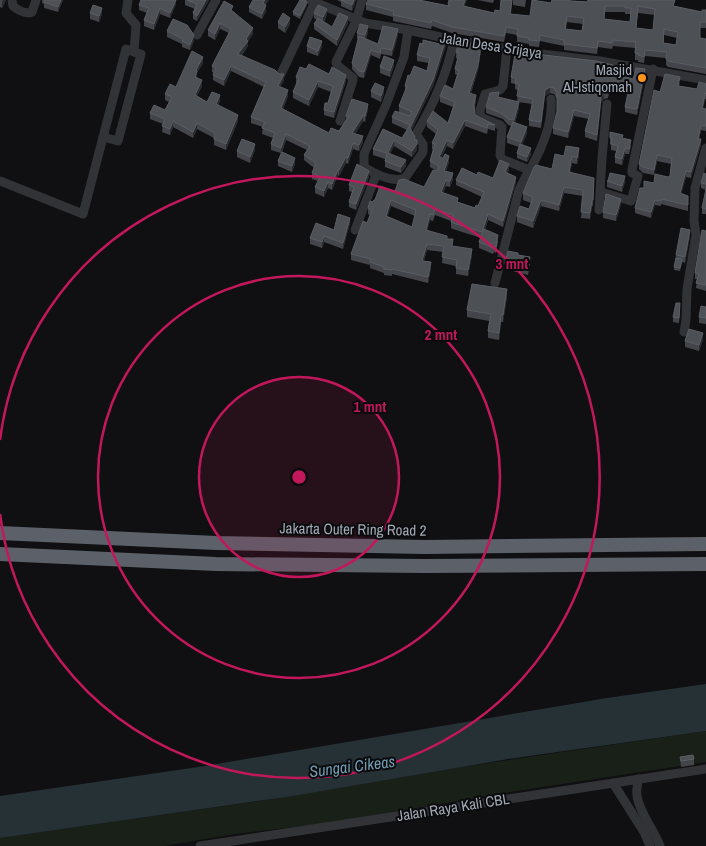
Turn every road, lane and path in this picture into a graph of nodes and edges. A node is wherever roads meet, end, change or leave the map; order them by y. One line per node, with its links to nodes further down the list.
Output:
1 (12, 0): 2 (street)
2 (36, 0)
3 (128, 0): 12 (street)
4 (216, 0): 9 (street)
5 (362, 0): 7 (street)
6 (313, 1): 7 (street, Jalan Desa Srijaya); 14 (street)
7 (356, 21): 8 (street, Jalan Desa Srijaya); 18 (street)
8 (408, 30): 10 (street, Jalan Desa Srijaya); 22 (street)
9 (197, 35)
10 (454, 40): 11 (street, Jalan Desa Srijaya); 22 (street)
11 (507, 48): 13 (street, Jalan Desa Srijaya); 21 (street)
12 (134, 52): 19 (street); 19 (street)
13 (653, 69): 15 (street, Jalan Desa Srijaya); 24 (street)
14 (281, 74)
15 (706, 80)
16 (551, 99): 21 (street)
17 (608, 104): 24 (street)
18 (340, 121)
19 (103, 137): 23 (street)
20 (706, 148): 28 (street)
21 (529, 170): 27 (street)
22 (376, 175): 26 (street)
23 (0, 182)
24 (601, 192): 25 (street)
25 (599, 210)
26 (355, 230)
27 (496, 283)
28 (684, 332)
29 (0, 534): 30 (highway, Jakarta Outer Ring Road 2)
30 (706, 544)
31 (0, 554): 32 (highway)
32 (51, 556): 33 (highway); 34 (highway)
33 (0, 558)
34 (706, 564)
35 (706, 769): 36 (street, Jalan Raya Kali CBL)
36 (638, 779): 37 (street, Jalan Raya Kali CBL); 38 (street)
37 (613, 783): 39 (street); 40 (street, Jalan Raya Kali CBL)
38 (639, 805): 39 (street); 42 (street)
39 (630, 810): 41 (street)
40 (200, 846)
41 (650, 846)
42 (660, 846)

